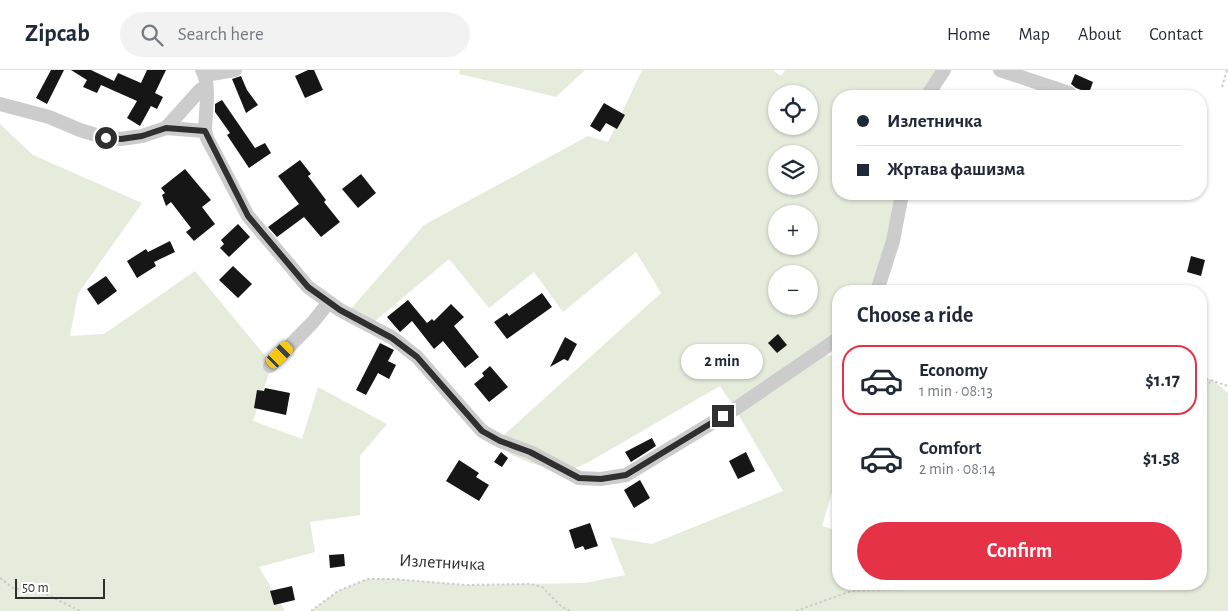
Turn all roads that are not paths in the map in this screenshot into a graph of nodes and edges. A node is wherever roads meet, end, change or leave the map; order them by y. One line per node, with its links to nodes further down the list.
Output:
1 (235, 70): 4 (street)
2 (944, 70): 5 (street)
3 (1000, 70): 6 (street)
4 (205, 77): 8 (street); 9 (street)
5 (931, 90)
6 (1060, 90)
7 (0, 104): 8 (street)
8 (166, 128): 9 (street)
9 (205, 131): 12 (street)
10 (901, 200): 11 (street)
11 (879, 285)
12 (330, 302): 13 (street); 14 (street)
13 (832, 343)
14 (270, 366)

